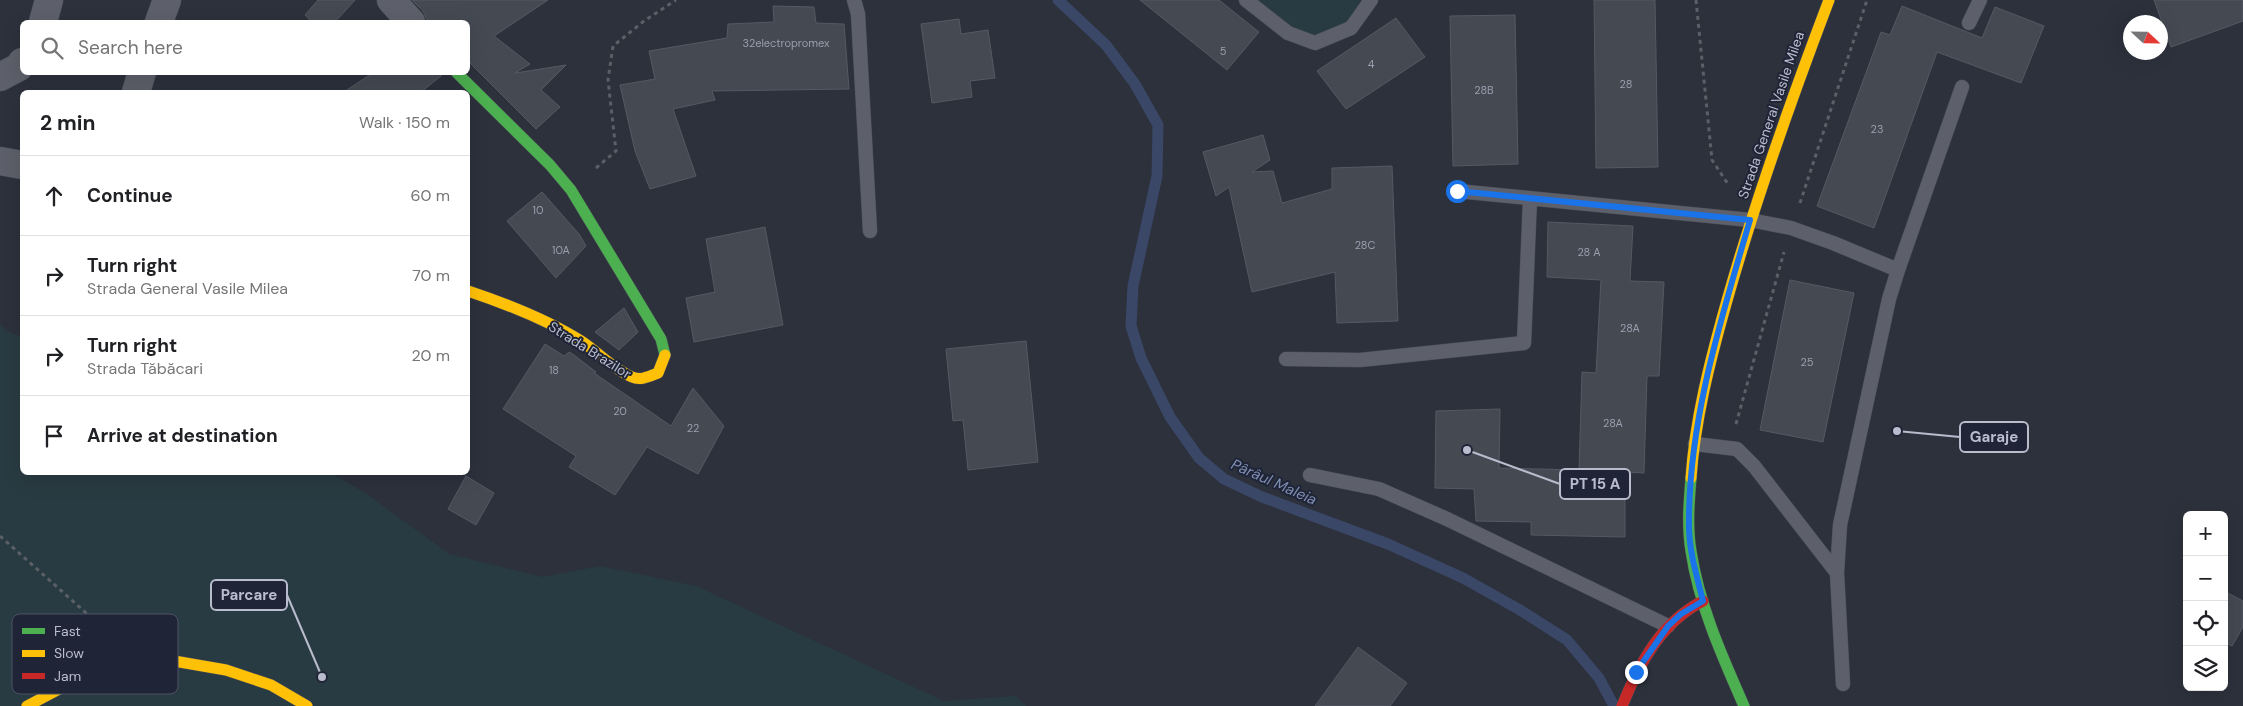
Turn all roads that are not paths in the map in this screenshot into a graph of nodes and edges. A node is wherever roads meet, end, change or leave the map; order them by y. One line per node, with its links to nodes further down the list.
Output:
1 (49, 0): 9 (street)
2 (167, 0): 10 (street)
3 (391, 0): 11 (street)
4 (854, 0): 24 (lane)
5 (1246, 0): 6 (lane)
6 (1371, 0)
7 (1829, 0): 23 (street, Strada General Vasile Milea)
8 (1980, 0): 12 (lane)
9 (44, 20)
10 (160, 20)
11 (409, 20)
12 (1969, 23)
13 (20, 65): 16 (street)
14 (141, 75): 18 (street)
15 (459, 75): 26 (street, Strada Brazilor)
16 (0, 77)
17 (1962, 87): 25 (lane)
18 (137, 90)
19 (0, 161): 20 (street)
20 (20, 165)
21 (1457, 191): 22 (lane)
22 (1530, 199): 23 (lane); 27 (lane)
23 (1750, 220): 25 (lane); 28 (street, Strada General Vasile Milea)
24 (870, 231)
25 (1898, 270): 30 (lane)
26 (470, 291)
27 (1286, 359)
28 (1694, 444): 30 (lane); 31 (street, Strada General Vasile Milea)
29 (1310, 475): 32 (lane)
30 (1837, 573): 34 (lane)
31 (1703, 601): 32 (street); 39 (street, Strada General Vasile Milea)
32 (1668, 626): 38 (street)
33 (178, 662): 37 (street)
34 (1843, 684)
35 (47, 694): 36 (street)
36 (27, 706)
37 (307, 706)
38 (1622, 706)
39 (1744, 706)

